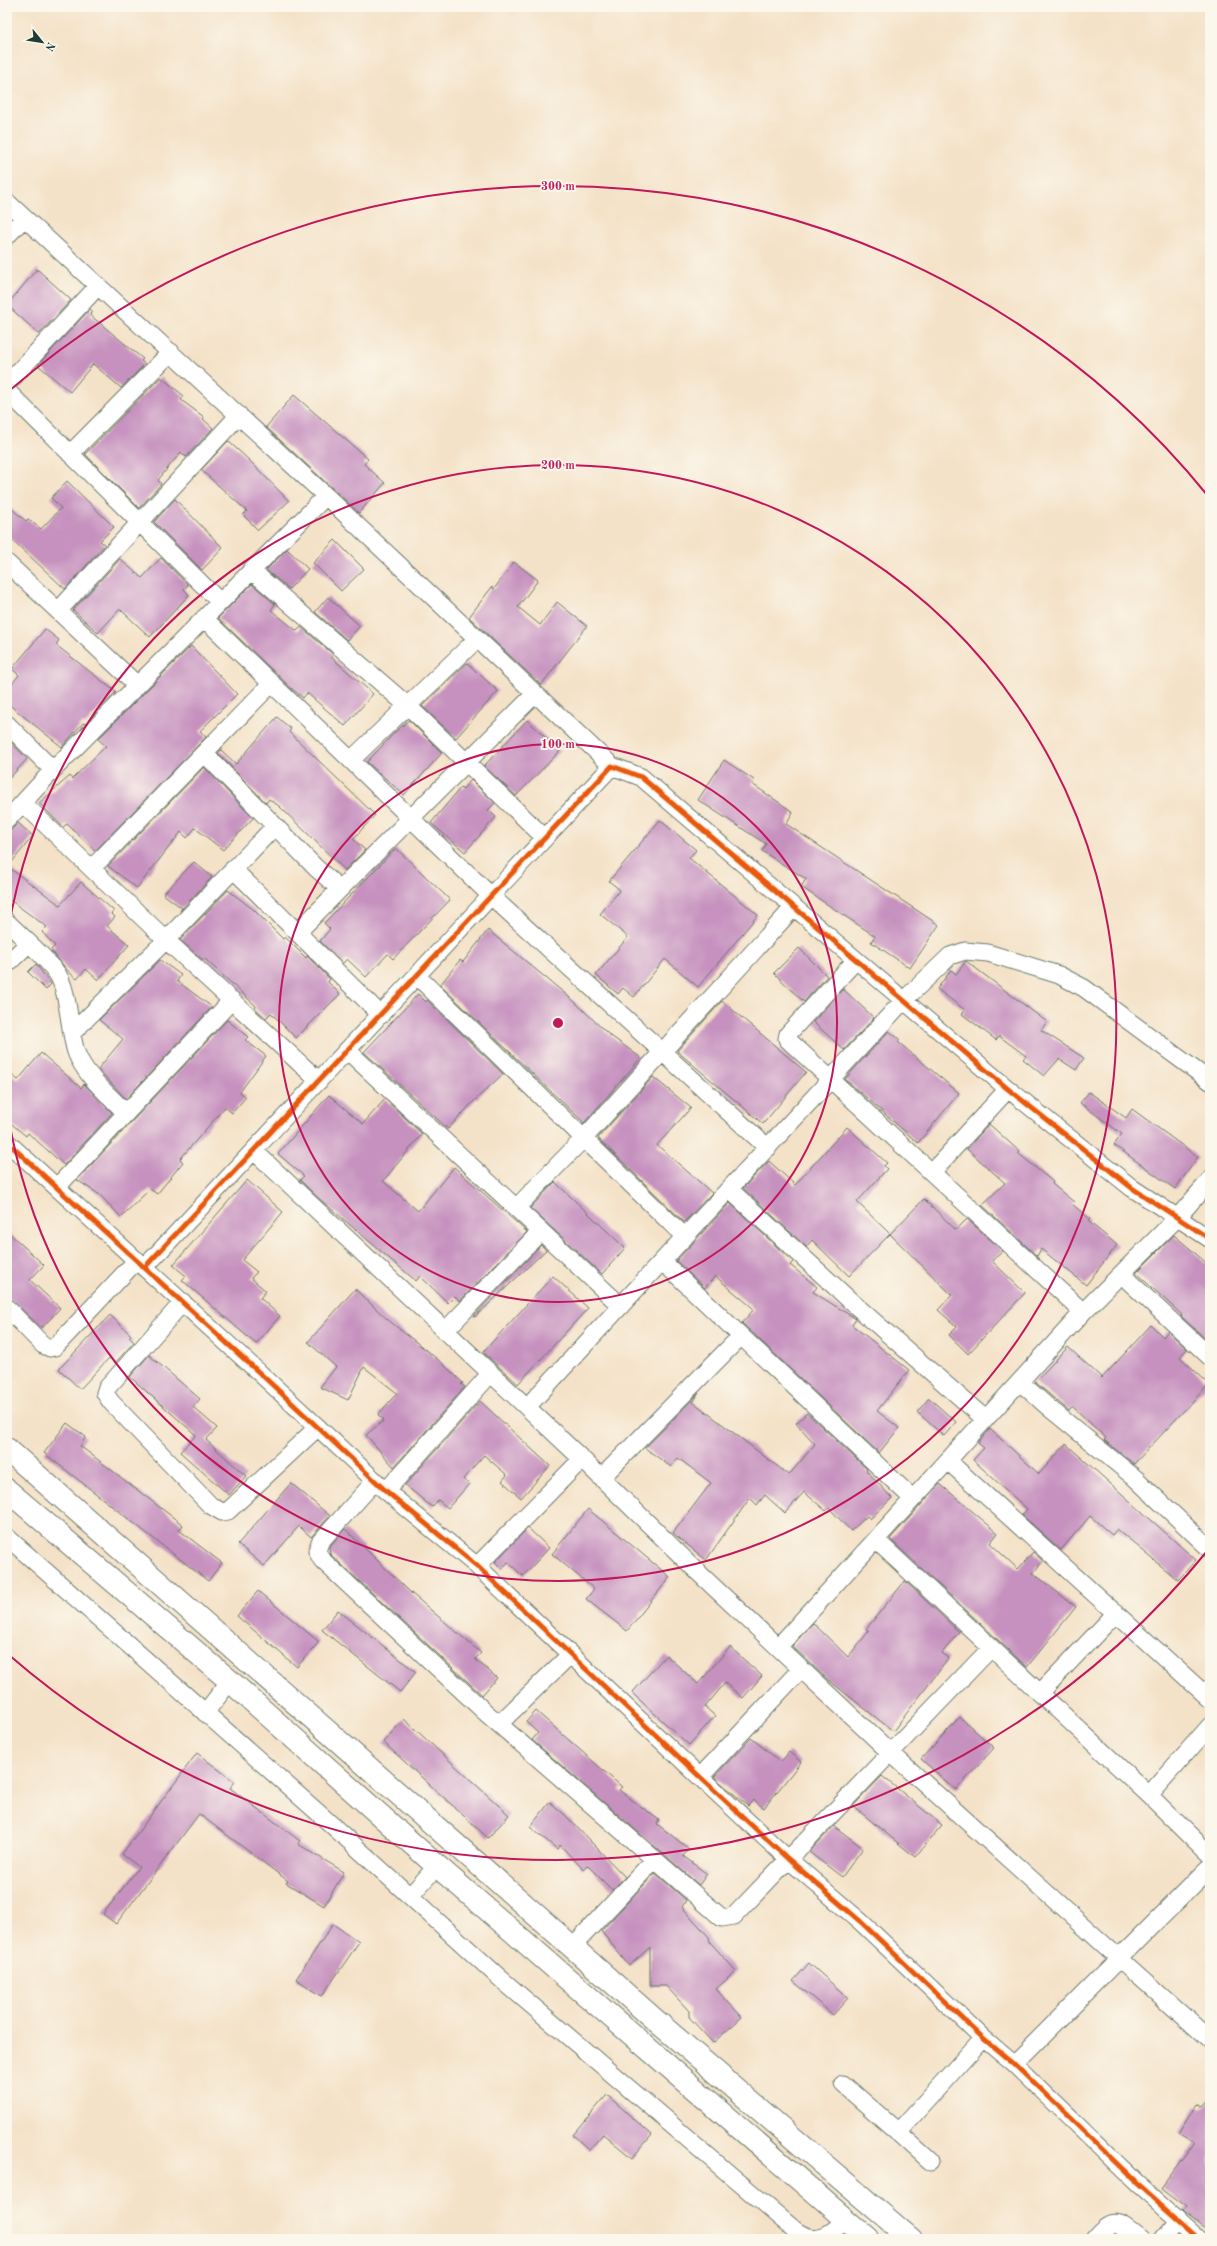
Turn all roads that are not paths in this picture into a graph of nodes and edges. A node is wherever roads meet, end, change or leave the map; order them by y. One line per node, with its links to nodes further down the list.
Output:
1 (7, 202): 2 (street)
2 (24, 218): 3 (street); 4 (street)
3 (7, 236)
4 (98, 286): 5 (street); 6 (street)
5 (170, 352): 8 (street); 9 (street)
6 (7, 384)
7 (7, 391): 9 (street)
8 (239, 415): 10 (street); 11 (street)
9 (70, 454): 11 (street)
10 (326, 496): 13 (street); 17 (street)
11 (139, 522): 14 (street); 15 (street)
12 (7, 563): 15 (street)
13 (251, 570): 14 (street); 21 (street)
14 (220, 602): 16 (street)
15 (58, 611): 19 (street)
16 (204, 618): 18 (street); 19 (street)
17 (477, 639): 20 (street); 21 (street)
18 (272, 683): 23 (street); 24 (street)
19 (137, 685): 27 (street)
20 (535, 694): 25 (street); 26 (street)
21 (408, 706): 24 (street); 25 (street)
22 (7, 724): 27 (street)
23 (204, 753): 31 (street); 33 (street)
24 (351, 760): 29 (street)
25 (467, 761): 29 (street); 32 (street)
26 (612, 766): 32 (street); 37 (street)
27 (54, 770): 28 (street)
28 (23, 803): 30 (street); 33 (street)
29 (410, 817): 35 (street); 36 (street)
30 (7, 820)
31 (275, 826): 34 (street); 35 (street)
32 (545, 838): 36 (street)
33 (92, 868): 40 (street)
34 (233, 869): 39 (street); 40 (street)
35 (340, 889): 39 (street)
36 (491, 896): 44 (street); 50 (street)
37 (794, 907): 42 (street); 50 (street)
38 (7, 922): 41 (street)
39 (298, 932): 47 (street)
40 (166, 940): 45 (street); 48 (street)
41 (28, 944): 43 (street); 48 (street)
42 (856, 960): 46 (street); 51 (street)
43 (7, 964)
44 (417, 976): 47 (street); 56 (street)
45 (232, 1000): 52 (street); 55 (street)
46 (903, 1001): 51 (street); 53 (street); 54 (street)
47 (381, 1015): 49 (street)
48 (72, 1033): 55 (street)
49 (347, 1050): 52 (street); 64 (street)
50 (661, 1052): 56 (street); 58 (street)
51 (830, 1080): 58 (street); 60 (street)
52 (319, 1081): 59 (street)
53 (1210, 1081)
54 (1008, 1089): 60 (street); 65 (street)
55 (126, 1113): 62 (street)
56 (584, 1138): 64 (street); 67 (street)
57 (8, 1144): 62 (street)
58 (768, 1148): 63 (street)
59 (254, 1152): 70 (street); 76 (street)
60 (932, 1172): 75 (street)
61 (1210, 1180): 65 (street)
62 (57, 1187): 70 (street)
63 (729, 1189): 67 (street); 82 (street)
64 (516, 1208): 66 (street)
65 (1178, 1218): 68 (street); 71 (street)
66 (541, 1231): 73 (street); 76 (street)
67 (685, 1237): 69 (street)
68 (1210, 1240)
69 (662, 1261): 73 (street); 77 (street)
70 (141, 1264): 72 (street); 74 (street)
71 (1121, 1274): 75 (street); 78 (street)
72 (182, 1302): 83 (street); 83 (street)
73 (621, 1306): 81 (street)
74 (7, 1308)
75 (1083, 1312): 80 (street)
76 (445, 1331): 79 (street)
77 (740, 1337): 87 (street); 90 (street)
78 (1210, 1357)
79 (491, 1373): 81 (street); 88 (street)
80 (1020, 1382): 82 (street); 93 (street)
81 (527, 1407): 85 (street)
82 (985, 1420): 86 (street)
83 (318, 1427): 88 (street)
84 (7, 1449): 115 (highway)
85 (582, 1459): 87 (street); 94 (street)
86 (948, 1460): 90 (street); 95 (street)
87 (602, 1478): 96 (street)
88 (380, 1486): 94 (street); 104 (street)
89 (7, 1490): 100 (highway)
90 (912, 1499): 92 (street)
91 (7, 1537): 103 (street)
92 (876, 1540): 96 (street); 97 (street)
93 (1210, 1549)
94 (477, 1566): 98 (street)
95 (1116, 1613): 101 (street); 102 (street)
96 (778, 1647): 99 (street)
97 (991, 1648): 101 (street); 106 (street)
98 (570, 1655): 104 (street); 107 (street)
99 (801, 1669): 106 (street); 107 (street)
100 (230, 1681): 103 (street); 112 (highway)
101 (1040, 1693): 108 (street)
102 (1210, 1699)
103 (205, 1713): 114 (street)
104 (499, 1724): 111 (street)
105 (1210, 1726): 108 (street)
106 (892, 1754): 110 (street); 116 (street)
107 (700, 1777): 110 (street)
108 (1149, 1795): 109 (street)
109 (1210, 1855)
110 (788, 1859): 111 (street); 117 (street)
111 (654, 1860): 115 (street)
112 (437, 1866): 114 (street); 124 (highway)
113 (1210, 1868): 116 (street)
114 (410, 1896): 124 (street)
115 (573, 1946): 126 (highway)
116 (1121, 1959): 118 (street); 119 (street)
117 (983, 2038): 119 (street); 121 (street)
118 (1210, 2040)
119 (1014, 2064): 123 (street)
120 (843, 2084): 121 (street)
121 (898, 2132): 122 (street)
122 (930, 2161)
123 (1179, 2219): 129 (street); 130 (street)
124 (846, 2220): 125 (highway)
125 (868, 2239)
126 (911, 2239)
127 (1094, 2239): 128 (street)
128 (1140, 2239)
129 (1162, 2239)
130 (1200, 2239)

